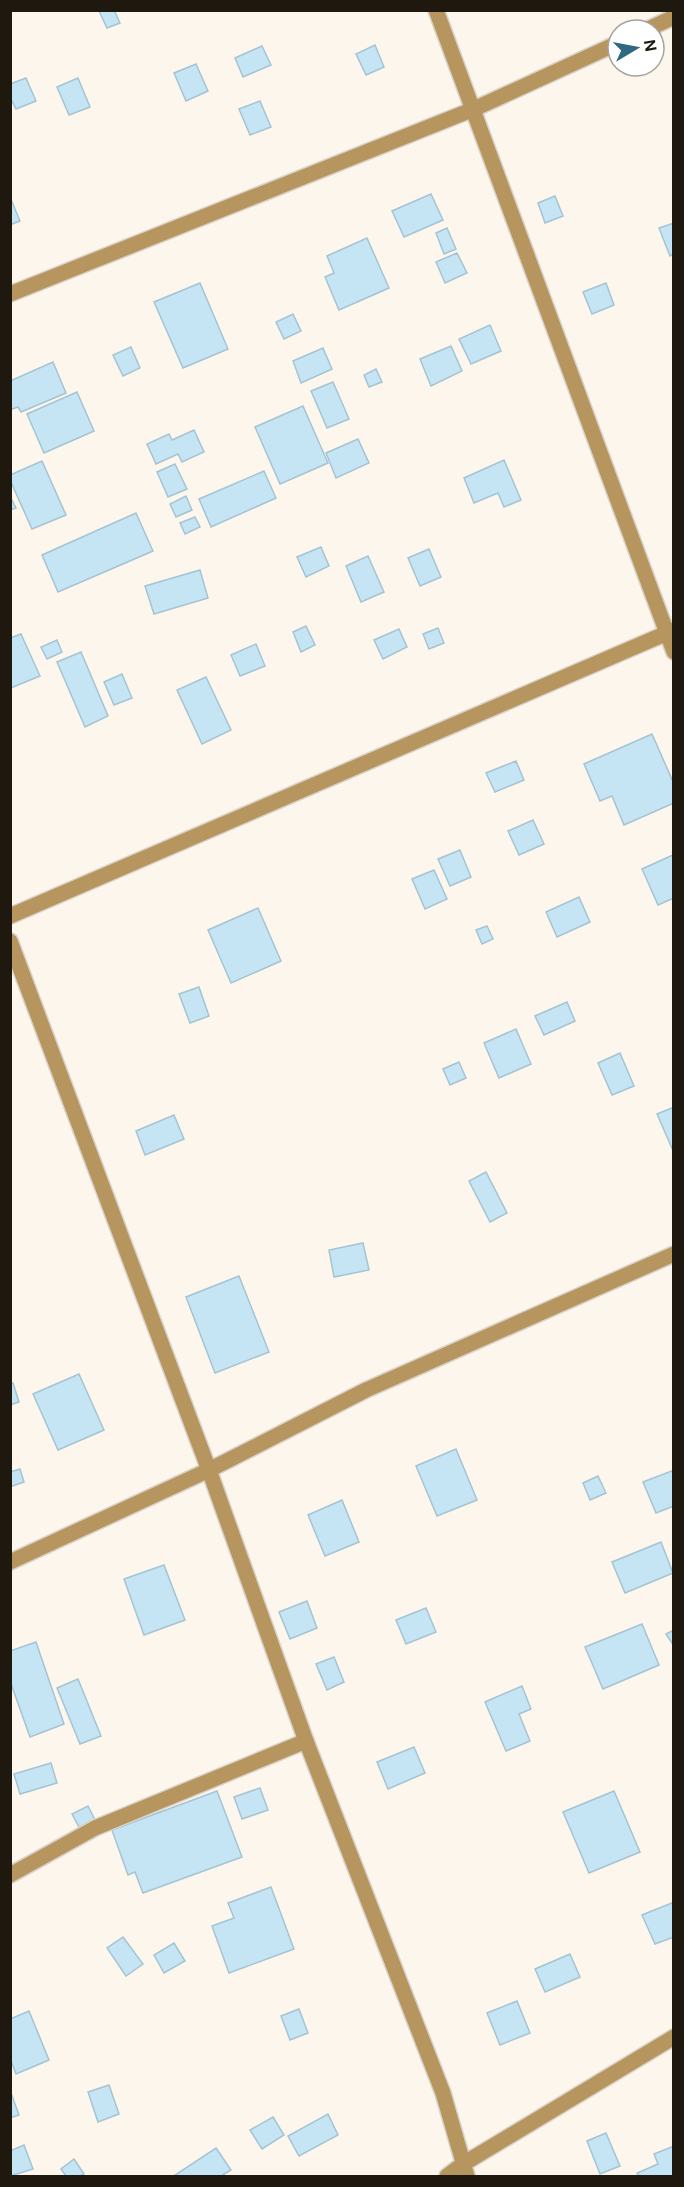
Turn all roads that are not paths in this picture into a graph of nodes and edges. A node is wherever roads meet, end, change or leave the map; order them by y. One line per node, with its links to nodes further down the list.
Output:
1 (436, 10): 3 (street)
2 (606, 48): 3 (street)
3 (474, 109): 4 (street); 5 (street)
4 (10, 294)
5 (670, 632): 6 (street); 7 (street)
6 (674, 652)
7 (10, 916)
8 (10, 941): 10 (street)
9 (674, 1254): 10 (street)
10 (209, 1470): 11 (street); 12 (street)
11 (10, 1562)
12 (306, 1741): 13 (street); 15 (street)
13 (10, 1875)
14 (674, 2037): 15 (street)
15 (465, 2170): 16 (street)
16 (447, 2176)

